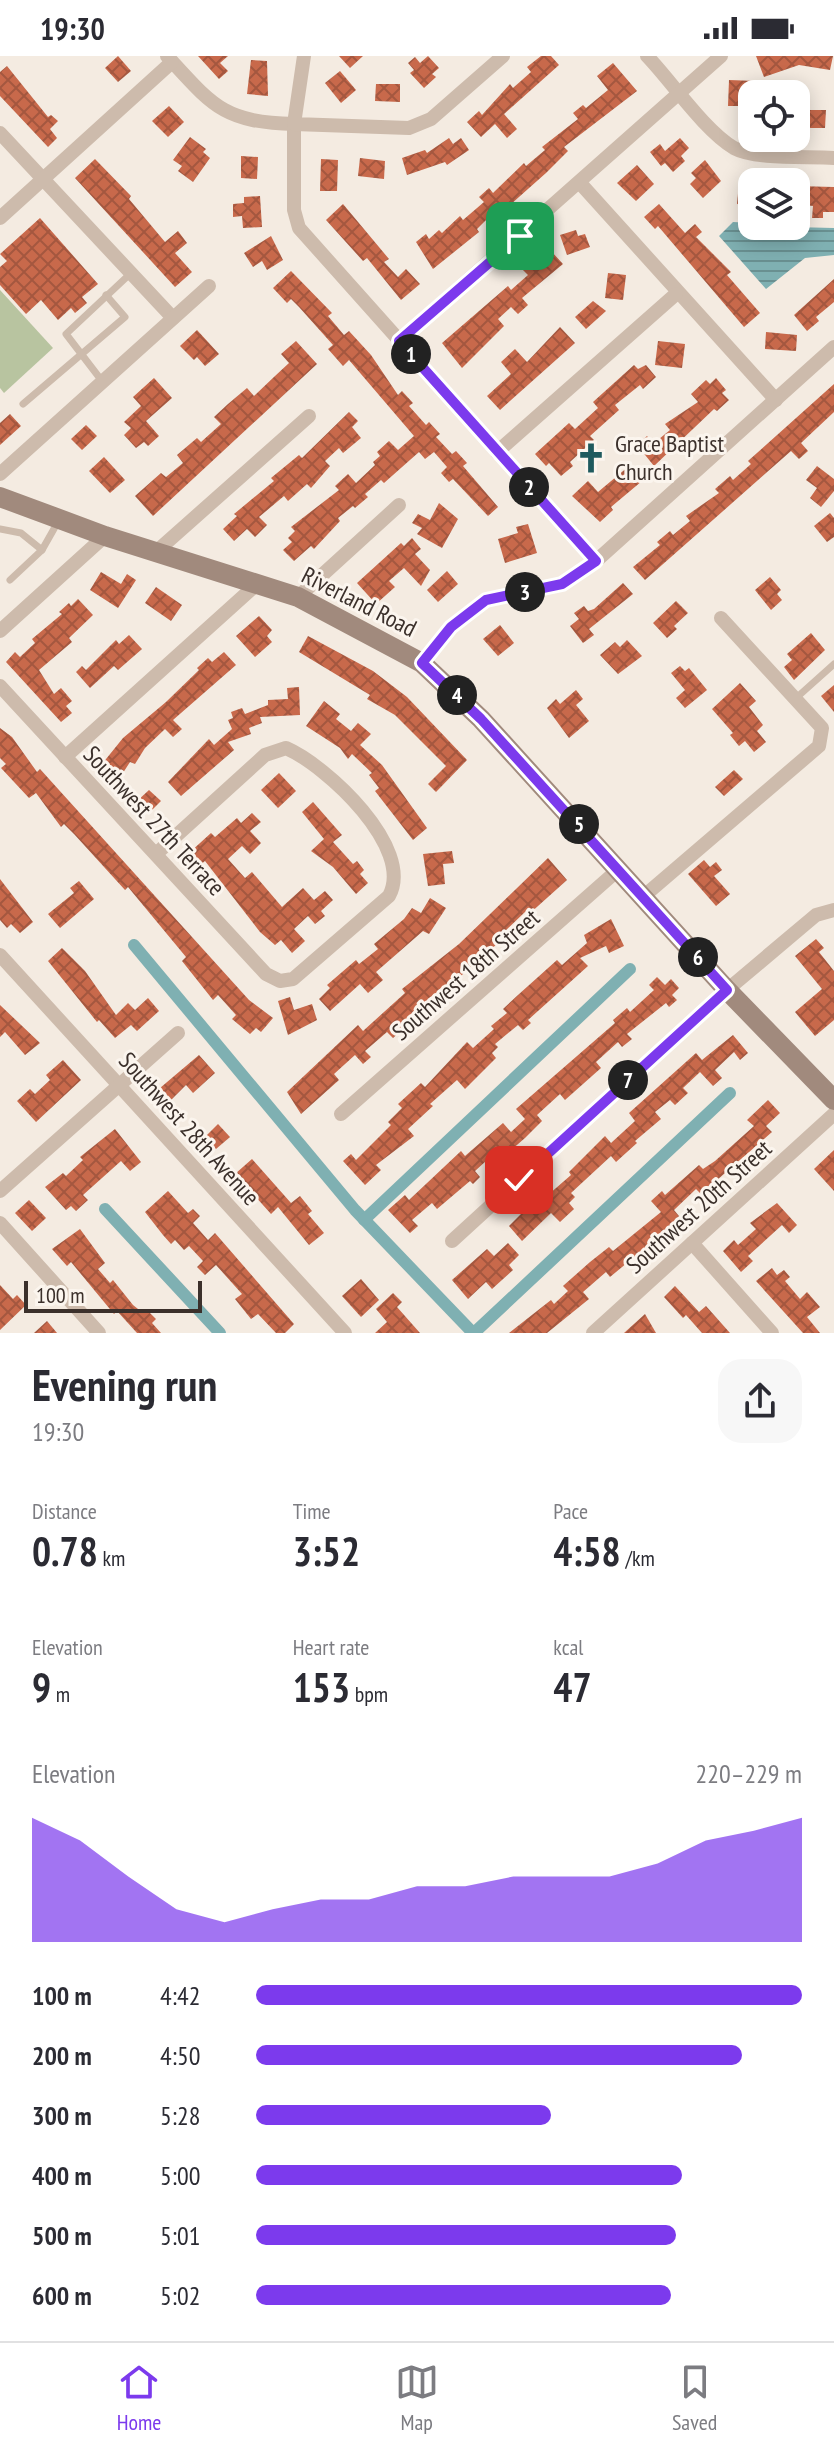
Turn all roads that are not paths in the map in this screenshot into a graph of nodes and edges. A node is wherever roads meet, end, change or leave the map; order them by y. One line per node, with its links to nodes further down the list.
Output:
1 (304, 56): 7 (street)
2 (503, 56): 7 (street)
3 (647, 56): 6 (street)
4 (721, 56): 6 (street)
5 (169, 59): 7 (street); 10 (street)
6 (681, 92): 9 (street); 11 (street)
7 (294, 124): 18 (street)
8 (0, 133): 10 (street)
9 (834, 158)
10 (43, 180): 12 (street); 13 (street)
11 (580, 183): 15 (street); 18 (street)
12 (0, 218)
13 (131, 273): 16 (lane); 17 (street)
14 (209, 286): 17 (street)
15 (676, 294): 22 (street); 25 (street)
16 (106, 295): 20 (lane); 20 (lane)
17 (173, 318): 21 (street)
18 (399, 341): 25 (street)
19 (834, 347): 22 (street)
20 (81, 355): 21 (lane); 23 (lane)
21 (102, 381): 26 (street)
22 (776, 400): 34 (street)
23 (23, 404)
24 (309, 416): 33 (street)
25 (497, 452): 34 (street)
26 (0, 474)
27 (0, 497): 29 (street, Riverland Road)
28 (399, 505): 37 (street)
29 (59, 519): 31 (street, Riverland Road); 32 (lane)
30 (0, 529): 32 (lane)
31 (105, 536): 33 (street, Riverland Road); 39 (street)
32 (42, 550): 35 (lane)
33 (157, 551): 36 (street, Riverland Road)
34 (596, 561): 40 (street)
35 (10, 580)
36 (257, 584): 37 (street, Riverland Road); 44 (street)
37 (298, 597): 40 (street, Riverland Road)
38 (721, 618): 43 (street)
39 (0, 631)
40 (422, 663): 46 (street, Riverland Road)
41 (834, 664): 43 (lane)
42 (0, 686): 44 (street, Southwest 27th Terrace)
43 (795, 699): 47 (street)
44 (65, 757): 45 (street, Southwest 27th Terrace)
45 (156, 854): 45 (street, Southwest 27th Terrace)
46 (619, 869): 47 (street, Riverland Road); 54 (street, Southwest 18th Street)
47 (644, 896): 50 (street, Riverland Road)
48 (834, 910): 50 (street)
49 (0, 955): 52 (street, Southwest 28th Avenue)
50 (727, 990): 53 (street, Riverland Road); 58 (street)
51 (178, 1033): 52 (street)
52 (118, 1082): 56 (street); 61 (street, Southwest 28th Avenue)
53 (834, 1100)
54 (341, 1114)
55 (834, 1114): 59 (street, Southwest 20th Street)
56 (0, 1191)
57 (0, 1223): 60 (street)
58 (452, 1241)
59 (692, 1243): 62 (street, Southwest 20th Street); 63 (street)
60 (99, 1333)
61 (345, 1333)
62 (593, 1333)
63 (772, 1333)

